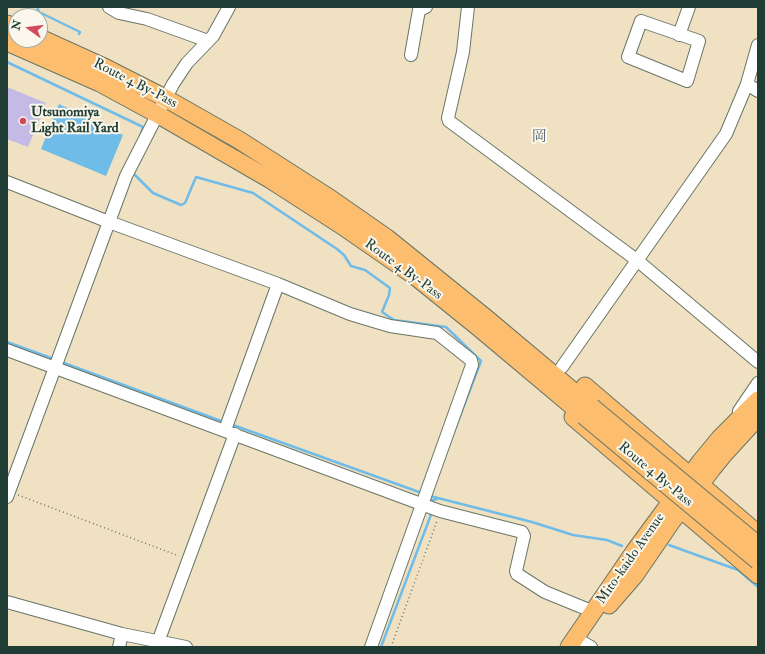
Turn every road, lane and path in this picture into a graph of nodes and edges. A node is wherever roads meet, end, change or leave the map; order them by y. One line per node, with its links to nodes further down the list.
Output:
1 (109, 7): 7 (street)
2 (229, 7): 7 (street)
3 (426, 7): 11 (street)
4 (468, 7): 19 (street)
5 (689, 7): 6 (street)
6 (679, 35): 6 (street)
7 (208, 41): 14 (street)
8 (7, 42): 15 (highway, Route 4 By-Pass)
9 (48, 42): 14 (highway, Route 4 By-Pass)
10 (758, 45): 12 (street)
11 (411, 55)
12 (747, 84): 13 (street); 19 (street)
13 (758, 91)
14 (165, 98): 15 (street); 18 (highway, Route 4 By-Pass)
15 (157, 114): 17 (street); 18 (highway, Route 4 By-Pass)
16 (7, 182): 17 (street)
17 (109, 222): 20 (street); 23 (street)
18 (382, 245): 24 (highway); 27 (highway, Route 4 By-Pass); 34 (highway)
19 (638, 261): 22 (street); 24 (street)
20 (278, 284): 29 (street); 33 (street)
21 (7, 350): 23 (street)
22 (758, 362)
23 (55, 367): 29 (street); 32 (street)
24 (562, 367): 31 (highway)
25 (758, 383): 30 (street)
26 (758, 400): 30 (highway, Mito-kaido Avenue)
27 (588, 411): 37 (highway, Route 4 By-Pass, bridge); 39 (highway, Route 4 By-Pass, bridge)
28 (758, 417): 31 (highway, Mito-kaido Avenue)
29 (230, 432): 33 (street); 38 (street)
30 (720, 438): 31 (highway, Mito-kaido Avenue)
31 (695, 480): 34 (highway, Mito-kaido Avenue); 36 (highway)
32 (8, 494): 38 (path)
33 (422, 504): 35 (street); 48 (street)
34 (676, 505): 40 (highway); 42 (highway, Mito-kaido Avenue); 45 (highway, Mito-kaido Avenue)
35 (440, 511): 42 (street); 49 (path)
36 (758, 534)
37 (758, 545)
38 (188, 559): 44 (street)
39 (758, 561)
40 (758, 575)
41 (7, 602): 43 (street)
42 (594, 612): 45 (highway, Mito-kaido Avenue)
43 (122, 634): 44 (street); 46 (street)
44 (158, 642): 47 (street)
45 (580, 644)
46 (119, 647)
47 (186, 647)
48 (371, 647)
49 (391, 647)

